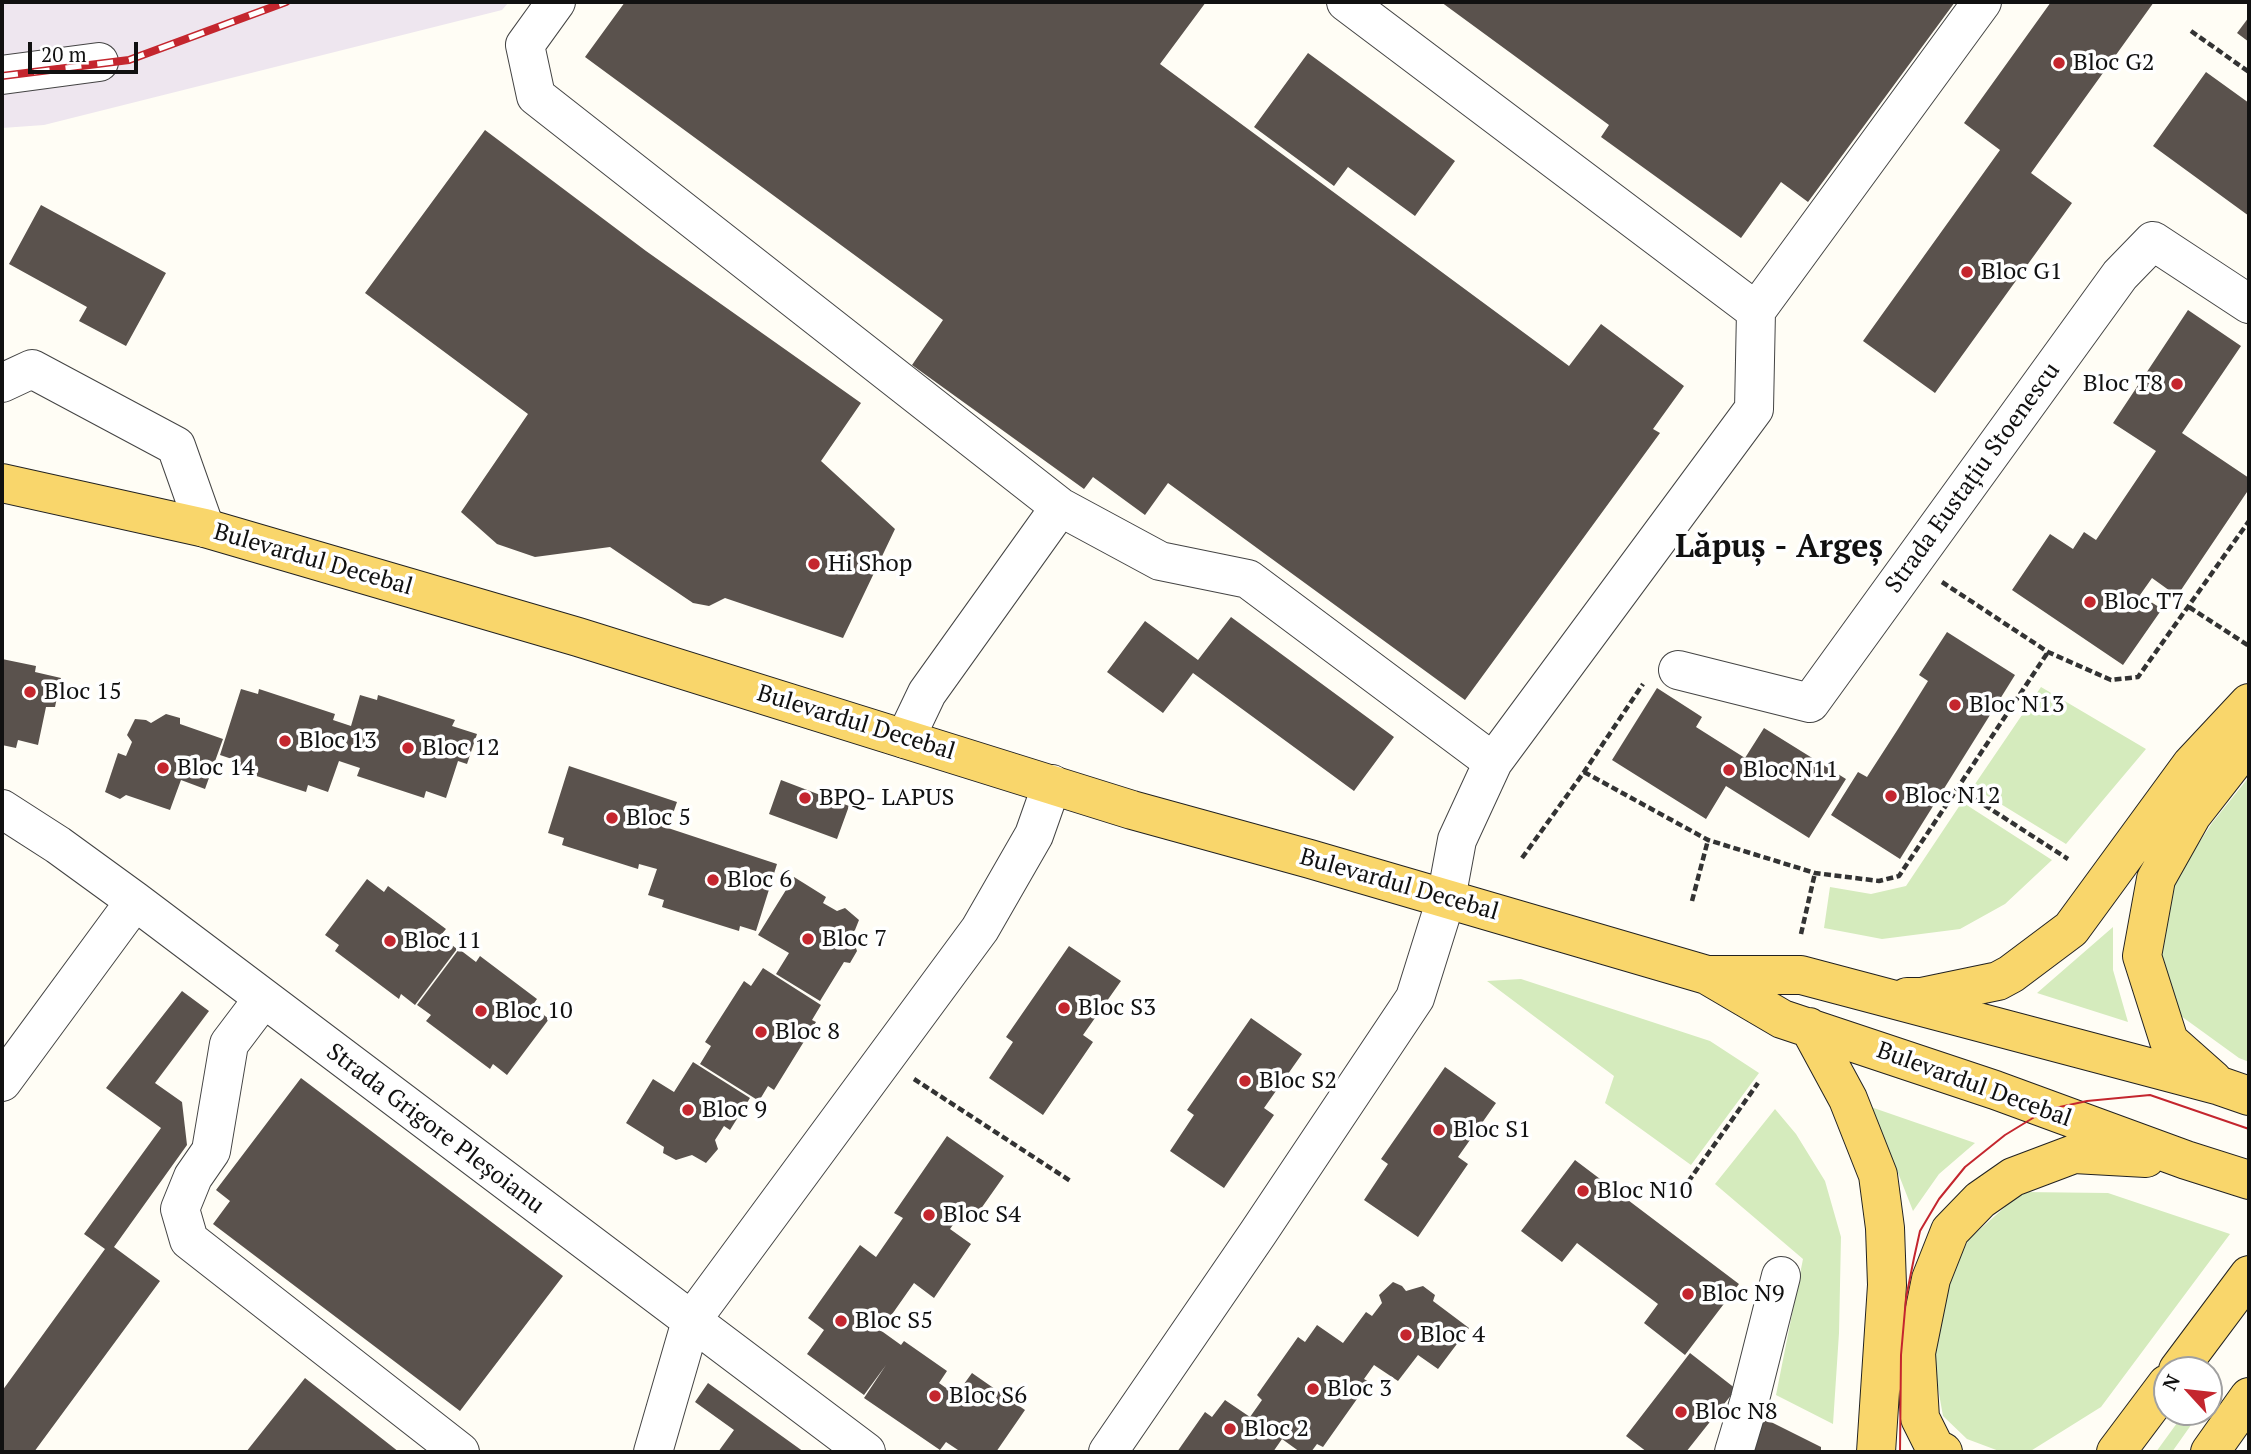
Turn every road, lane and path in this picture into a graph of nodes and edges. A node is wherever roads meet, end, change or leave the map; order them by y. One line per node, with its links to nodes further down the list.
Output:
1 (556, 2): 12 (street)
2 (1346, 2): 9 (street)
3 (1982, 2): 9 (street)
4 (2191, 31): 6 (path)
5 (99, 62): 7 (street)
6 (2249, 72)
7 (2, 75)
8 (2249, 304): 15 (street, Strada Eustațiu Stoenescu)
9 (1756, 311): 23 (street)
10 (2, 383): 14 (street)
11 (2, 483): 14 (main road, Bulevardul Decebal)
12 (1060, 507): 21 (street); 23 (street)
13 (2249, 521): 16 (path)
14 (205, 528): 21 (main road, Bulevardul Decebal)
15 (1912, 562): 18 (path); 19 (street, Strada Eustațiu Stoenescu)
16 (2189, 607): 17 (path); 18 (path)
17 (2249, 646)
18 (2048, 652): 26 (path)
19 (1678, 670): 24 (path)
20 (2249, 703): 37 (main road)
21 (905, 739): 25 (main road, Bulevardul Decebal)
22 (2249, 742): 43 (main road)
23 (1493, 762): 32 (street)
24 (1584, 772): 28 (path); 29 (path)
25 (1052, 785): 32 (main road, Bulevardul Decebal); 40 (street)
26 (1958, 788): 30 (path); 31 (path)
27 (3, 812): 33 (street, Strada Grigore Pleșoianu)
28 (1708, 840): 31 (path); 34 (path)
29 (1522, 858)
30 (2068, 859)
31 (1815, 873): 35 (path)
32 (1446, 899): 36 (main road, Bulevardul Decebal); 58 (street)
33 (135, 901): 38 (street, Strada Grigore Pleșoianu); 41 (street)
34 (1692, 901)
35 (1801, 934)
36 (1707, 975): 37 (main road, Bulevardul Decebal); 39 (main road, Bulevardul Decebal)
37 (1881, 998): 43 (main road, Bulevardul Decebal)
38 (263, 999): 50 (street, Strada Grigore Pleșoianu); 55 (street)
39 (1809, 1027): 44 (main road, Bulevardul Decebal); 60 (main road)
40 (884, 1059): 46 (path); 50 (street)
41 (2, 1082)
42 (1758, 1083): 47 (path)
43 (2235, 1091)
44 (2186, 1160): 45 (main road, Bulevardul Decebal); 61 (main road)
45 (2249, 1180)
46 (1072, 1182)
47 (1676, 1199)
48 (1781, 1276): 59 (street)
49 (2242, 1285): 51 (main road)
50 (691, 1321): 56 (street); 57 (street, Strada Grigore Pleșoianu)
51 (2189, 1356)
52 (2249, 1397): 63 (main road)
53 (2153, 1403): 54 (main road)
54 (2125, 1441): 62 (main road)
55 (460, 1452)
56 (653, 1452)
57 (866, 1452)
58 (1108, 1452)
59 (1734, 1452)
60 (1876, 1452)
61 (1944, 1452)
62 (2099, 1452)
63 (2210, 1452)

